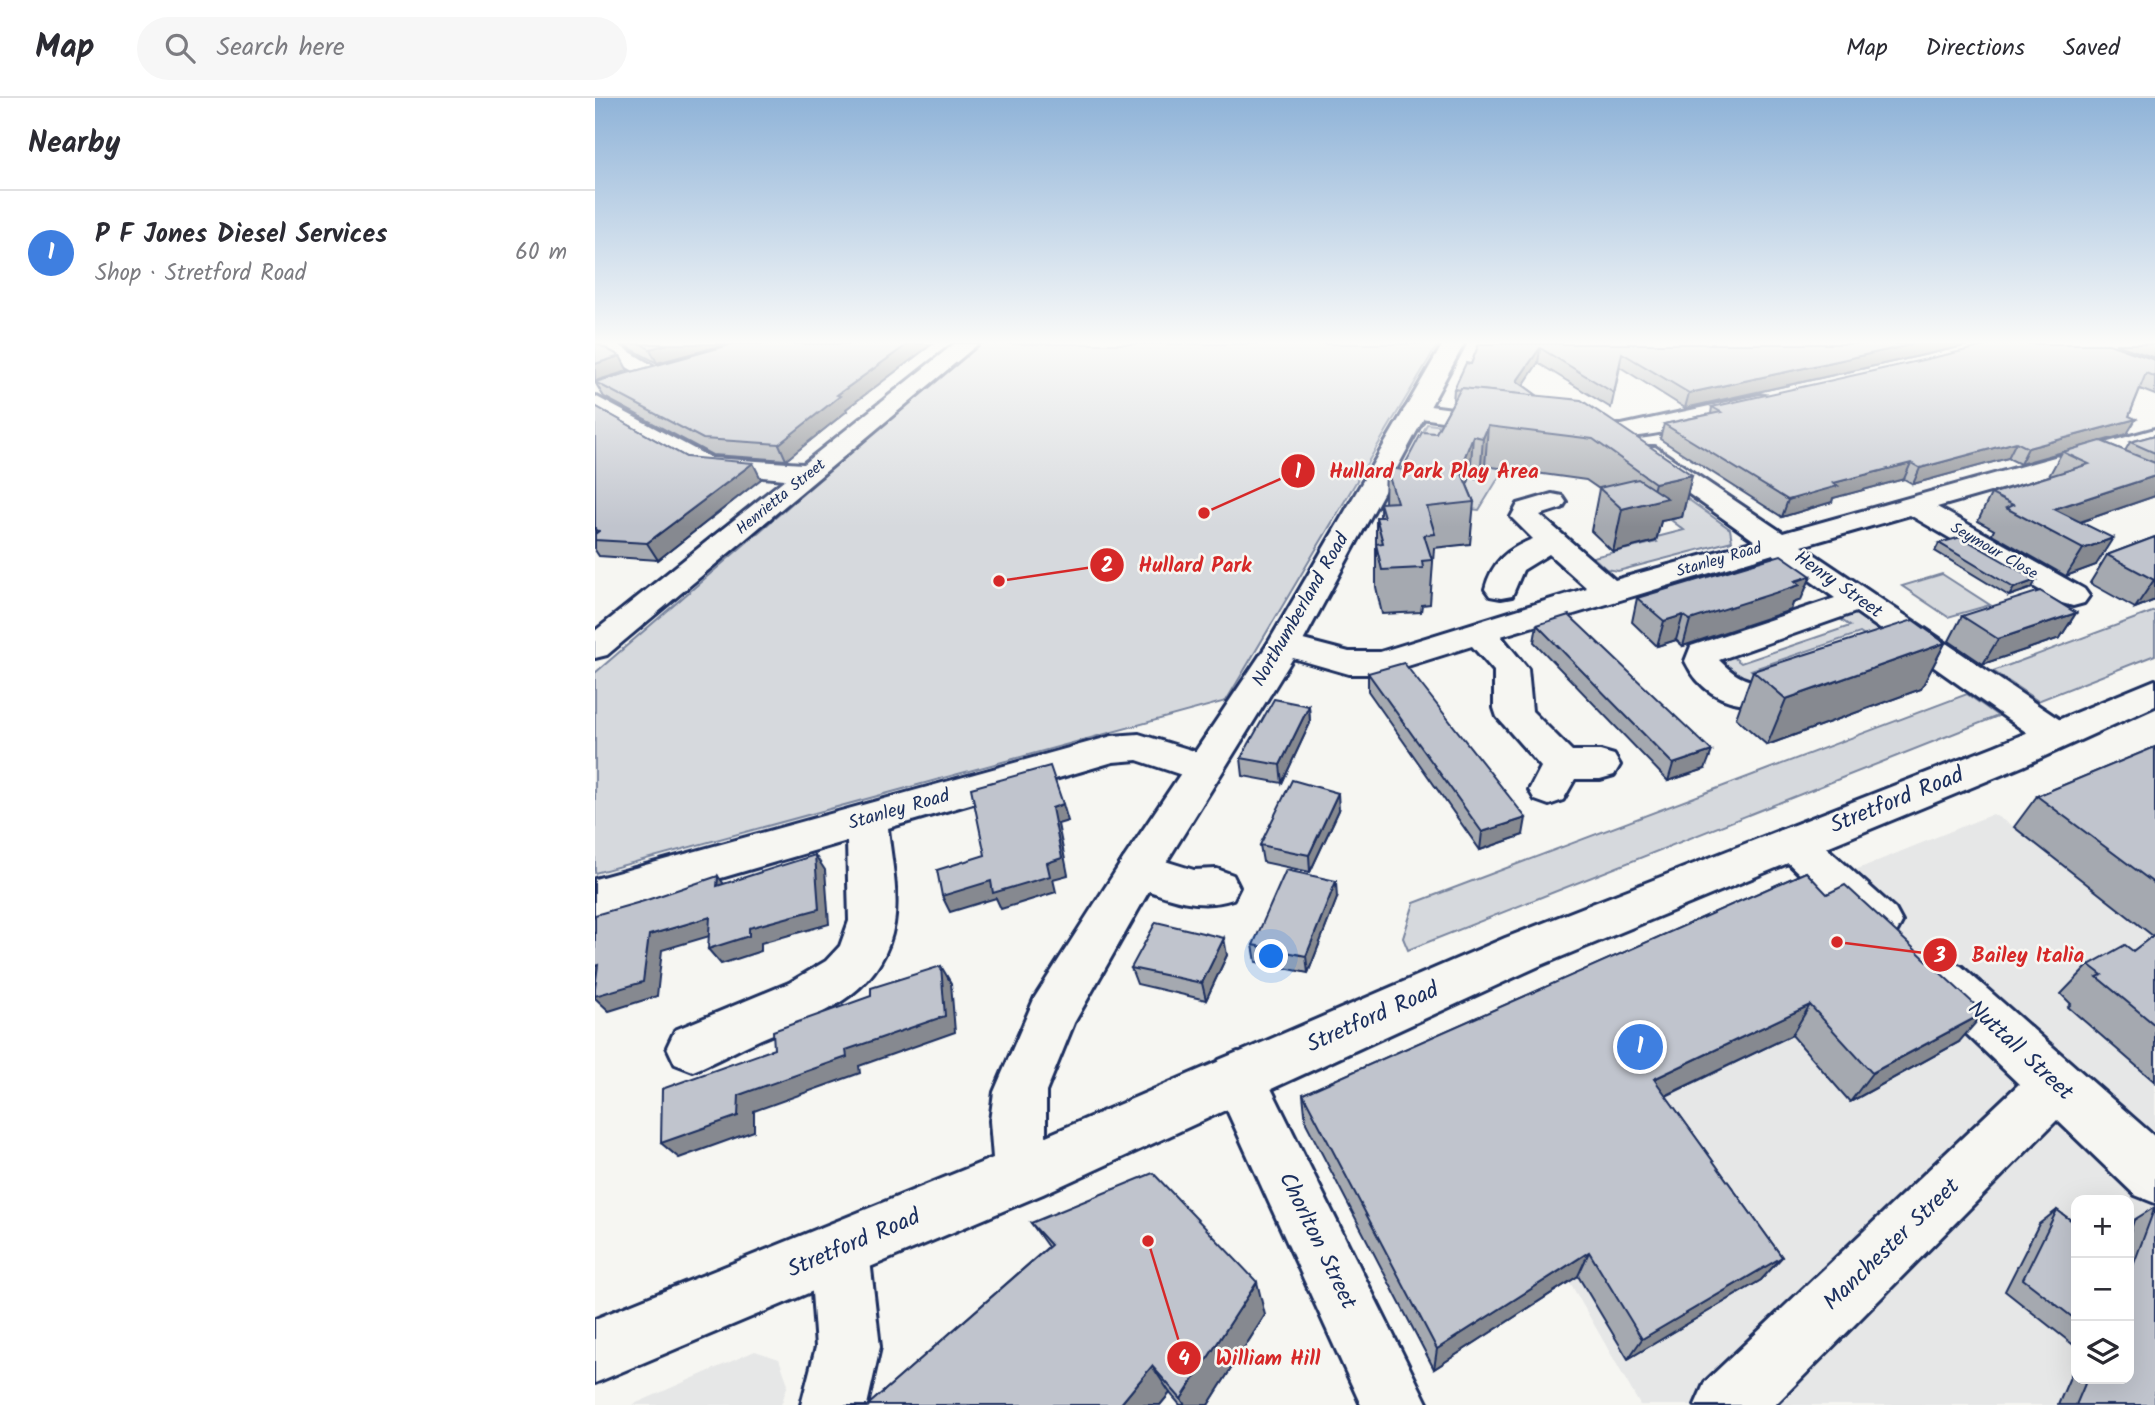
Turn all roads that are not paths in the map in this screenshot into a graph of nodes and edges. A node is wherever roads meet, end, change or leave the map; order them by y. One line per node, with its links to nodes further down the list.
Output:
1 (627, 405): 12 (street)
2 (893, 405): 12 (street, Henrietta Street)
3 (1418, 405): 5 (street, Northumberland Road)
4 (1745, 405): 8 (street)
5 (1415, 411): 6 (street); 24 (street, Northumberland Road)
6 (1519, 425)
7 (1546, 427): 8 (street)
8 (1622, 432): 16 (street, Henry Street)
9 (2155, 437): 10 (street, Stanley Road)
10 (2091, 456): 11 (street); 14 (street, Stanley Road)
11 (2123, 471)
12 (811, 473): 21 (street, Henrietta Street)
13 (1552, 502): 15 (street)
14 (1915, 506): 16 (street, Stanley Road); 19 (street, Seymour Close)
15 (1552, 542): 17 (street); 18 (street)
16 (1778, 544): 18 (street, Stanley Road); 20 (street, Henry Street)
17 (1501, 589)
18 (1609, 591): 22 (street, Stanley Road)
19 (2073, 596)
20 (1860, 600): 23 (street, Henry Street); 27 (street)
21 (608, 623): 25 (street, Henrietta Street)
22 (1479, 633): 24 (street, Stanley Road); 31 (street)
23 (1919, 641): 26 (street); 29 (street, Henry Street)
24 (1284, 645): 30 (street, Northumberland Road)
25 (595, 648)
26 (1880, 655)
27 (1828, 674)
28 (2155, 692): 29 (street, Stretford Road)
29 (2056, 736): 33 (street, Stretford Road)
30 (1203, 768): 32 (street, Stanley Road); 34 (street, Northumberland Road)
31 (1570, 773)
32 (867, 820): 36 (street, Stanley Road); 37 (street)
33 (1793, 842): 38 (street, Stretford Road); 39 (street, Nuttall Street)
34 (1139, 870): 35 (street); 40 (street, Northumberland Road)
35 (1224, 887)
36 (595, 897)
37 (719, 1026)
38 (1238, 1077): 40 (street, Stretford Road); 45 (street, Chorlton Street)
39 (2056, 1084): 41 (street, Nuttall Street); 46 (street, Manchester Street)
40 (1023, 1174): 42 (street, Stretford Road)
41 (2155, 1175)
42 (839, 1251): 43 (street, Stretford Road); 44 (street)
43 (595, 1351)
44 (834, 1405)
45 (1395, 1405)
46 (1728, 1405)

